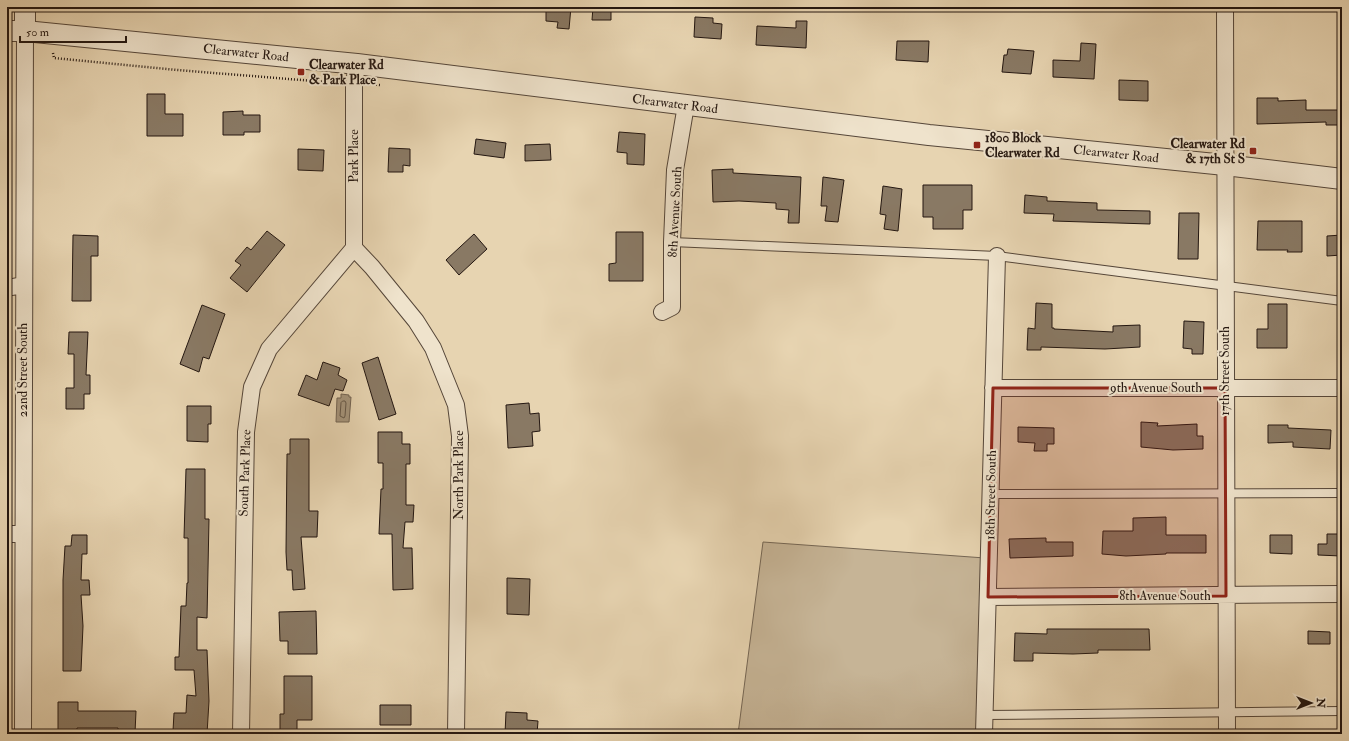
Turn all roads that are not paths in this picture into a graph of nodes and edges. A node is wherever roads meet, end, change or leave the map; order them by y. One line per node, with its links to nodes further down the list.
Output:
1 (25, 7): 3 (street, 22nd Street South)
2 (1225, 7): 6 (street, 17th Street South)
3 (16, 31): 4 (street, Clearwater Road); 11 (street, 22nd Street South)
4 (357, 64): 5 (street, Clearwater Road); 9 (street, Park Place)
5 (686, 105): 6 (street, Clearwater Road); 8 (street, 8th Avenue South)
6 (1225, 165): 7 (street, Clearwater Road); 12 (street, 17th Street South)
7 (1342, 179)
8 (672, 242): 10 (lane); 15 (street, 8th Avenue South)
9 (354, 248): 31 (street, South Park Place); 32 (street, North Park Place)
10 (997, 256): 12 (lane); 16 (street, 18th Street South)
11 (24, 285): 13 (street); 23 (street, 22nd Street South)
12 (1225, 285): 14 (lane); 17 (street, 17th Street South)
13 (7, 288)
14 (1342, 301)
15 (662, 312)
16 (993, 388): 17 (street, 9th Avenue South); 20 (street, 18th Street South)
17 (1226, 388): 18 (street, 9th Avenue South); 21 (street, 17th Street South)
18 (1342, 388)
19 (1342, 493): 21 (lane)
20 (991, 494): 21 (lane); 26 (street, 18th Street South)
21 (1226, 494): 25 (street, 17th Street South)
22 (7, 534): 23 (street)
23 (24, 534): 30 (street, 22nd Street South)
24 (1342, 594): 25 (street, 8th Avenue South)
25 (1226, 596): 26 (street, 8th Avenue South); 28 (street, 17th Street South)
26 (988, 597): 29 (street, 18th Street South)
27 (1342, 711): 28 (lane)
28 (1226, 712): 29 (lane); 34 (street, 17th Street South)
29 (985, 715): 33 (street, 18th Street South)
30 (24, 734)
31 (241, 734)
32 (456, 734)
33 (984, 734)
34 (1227, 734)

